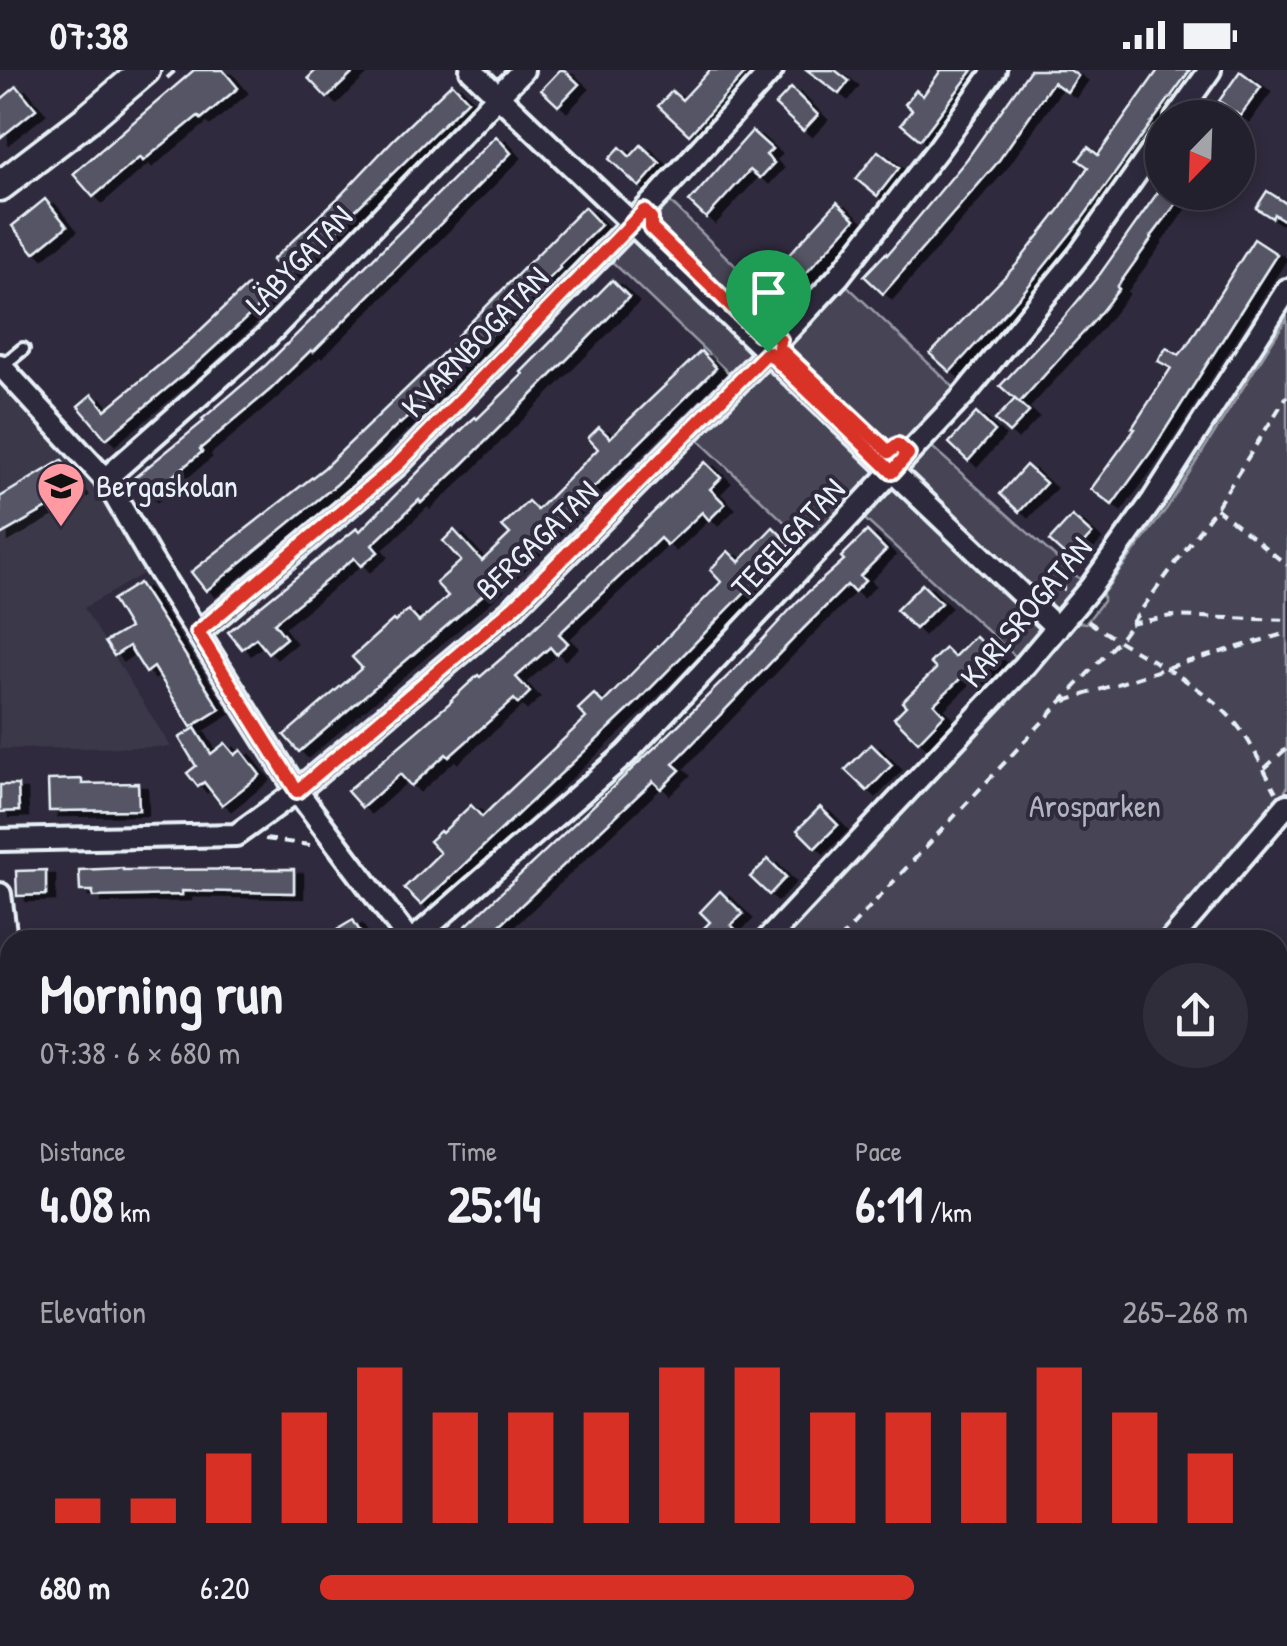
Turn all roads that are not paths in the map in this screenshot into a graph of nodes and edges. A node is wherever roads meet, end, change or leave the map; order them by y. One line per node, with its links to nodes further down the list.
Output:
1 (146, 70): 10 (street)
2 (471, 70): 7 (street)
3 (524, 70): 7 (street, LÄBYGATAN)
4 (772, 70): 11 (street, KVARNBOGATAN)
5 (995, 70): 14 (street, BERGAGATAN)
6 (1210, 70): 8 (street)
7 (500, 97): 11 (street); 17 (street, LÄBYGATAN)
8 (1189, 100)
9 (1145, 161): 16 (street, TEGELGATAN)
10 (0, 186)
11 (632, 223): 14 (street); 19 (street, KVARNBOGATAN)
12 (1287, 290): 18 (street, KARLSROGATAN)
13 (23, 349): 15 (lane)
14 (768, 352): 16 (street); 20 (street, BERGAGATAN)
15 (1, 366): 17 (street)
16 (892, 472): 18 (street); 26 (street, TEGELGATAN)
17 (105, 479): 19 (street)
18 (1057, 628): 27 (street, KARLSROGATAN)
19 (198, 632): 20 (street)
20 (297, 791): 22 (street, BERGAGATAN); 25 (street)
21 (1286, 807): 28 (street)
22 (0, 840)
23 (0, 894): 24 (street)
24 (5, 930)
25 (403, 930)
26 (423, 930)
27 (776, 930)
28 (1180, 930)

